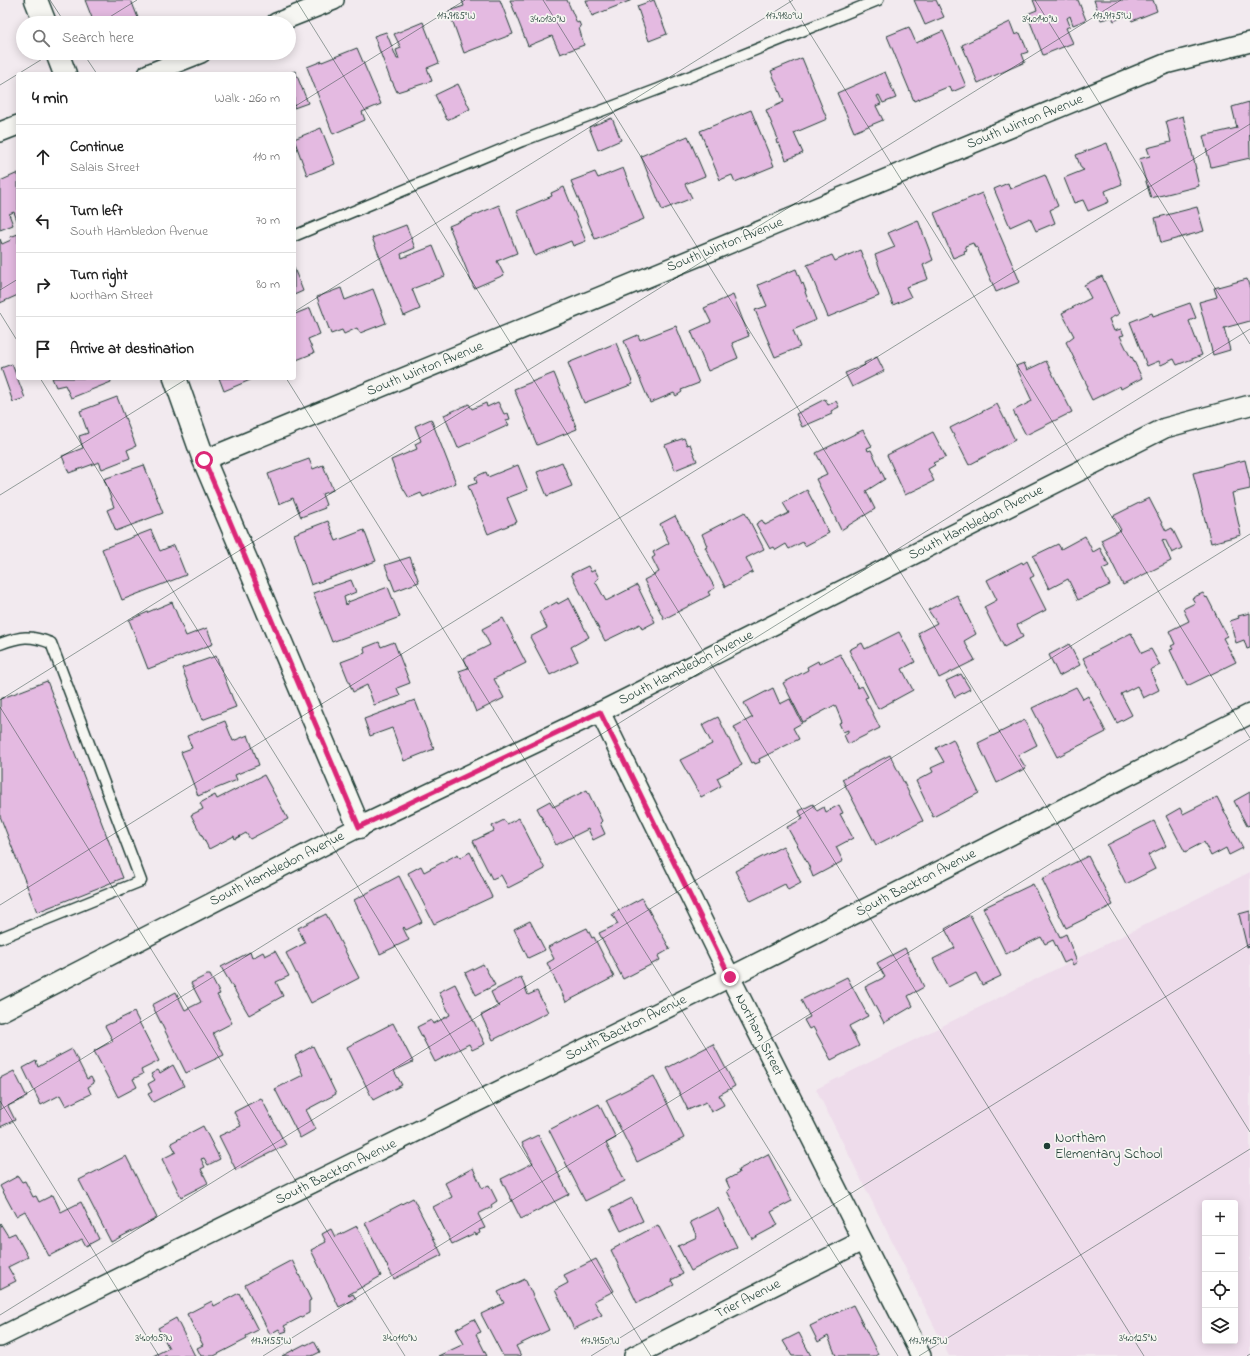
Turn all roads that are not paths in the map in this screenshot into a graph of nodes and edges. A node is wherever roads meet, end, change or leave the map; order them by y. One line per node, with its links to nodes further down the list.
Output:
1 (36, 0): 4 (street)
2 (334, 0): 5 (street)
3 (878, 0): 13 (lane)
4 (42, 16)
5 (294, 16)
6 (1250, 42): 16 (street, South Winton Avenue)
7 (60, 60): 9 (street)
8 (183, 60): 10 (street)
9 (64, 72)
10 (153, 72)
11 (16, 126): 12 (street)
12 (0, 132)
13 (296, 235)
14 (176, 380): 16 (street)
15 (1250, 405): 18 (street, South Hambledon Avenue)
16 (204, 460): 20 (street)
17 (0, 644): 21 (lane)
18 (600, 712): 20 (street, South Hambledon Avenue); 22 (street, Northam Street)
19 (1250, 714): 22 (street, South Backton Avenue)
20 (359, 827): 23 (street, South Hambledon Avenue)
21 (0, 938)
22 (730, 977): 24 (street, Northam Street); 25 (street, South Backton Avenue)
23 (0, 1012)
24 (862, 1241): 26 (street, Trier Avenue); 27 (street, Northam Street)
25 (0, 1337)
26 (634, 1356)
27 (921, 1356)

